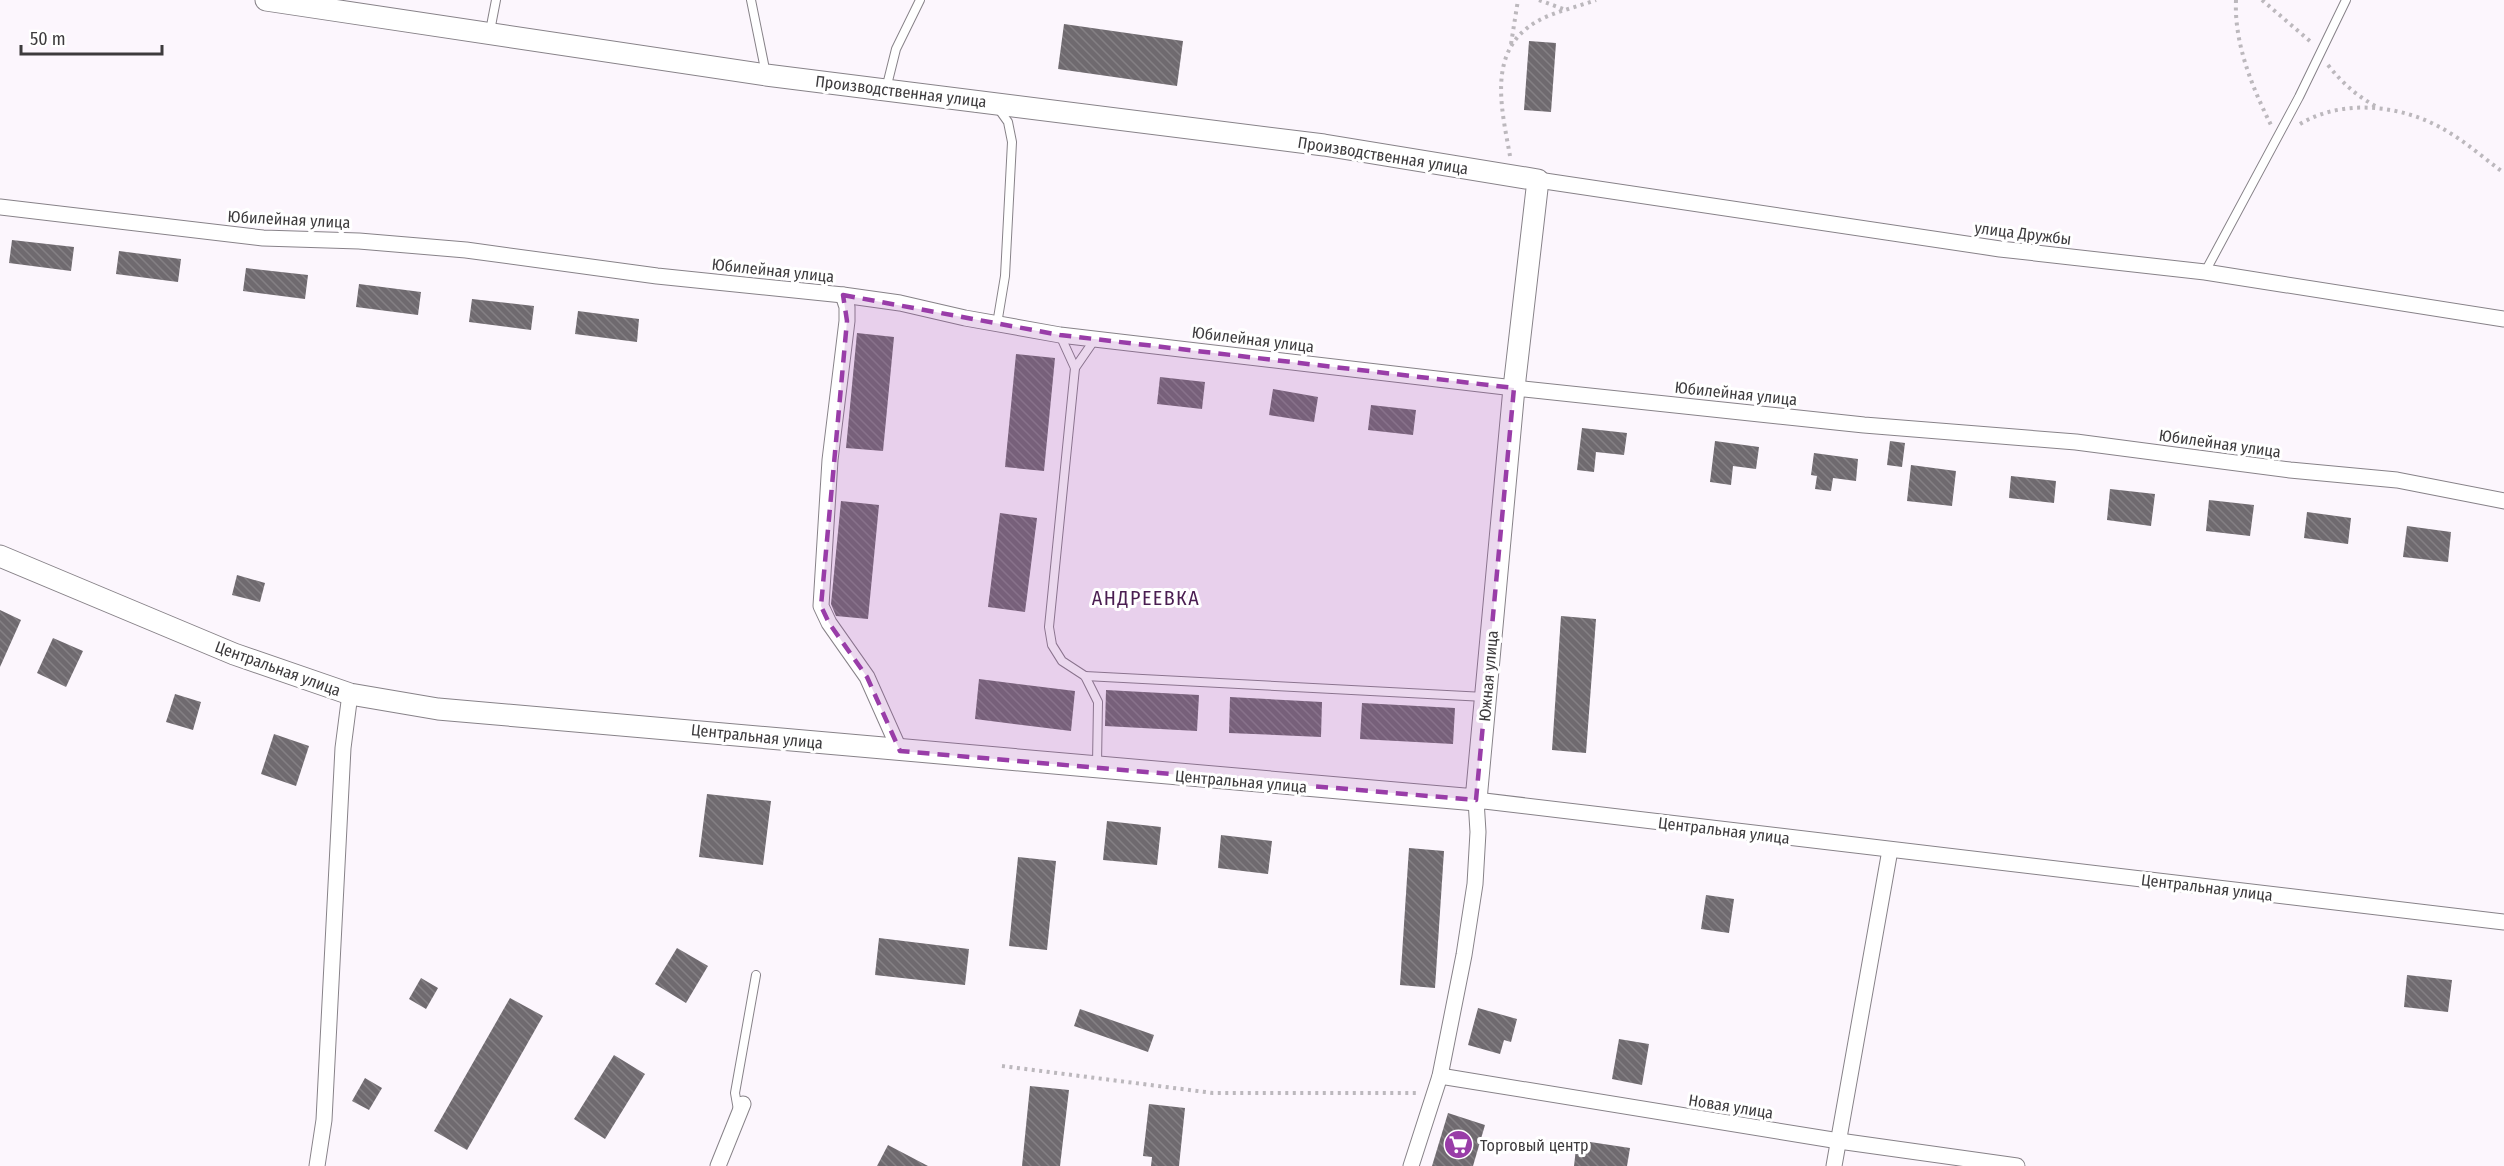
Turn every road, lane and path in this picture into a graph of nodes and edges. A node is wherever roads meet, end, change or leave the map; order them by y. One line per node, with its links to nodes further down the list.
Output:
1 (266, 0): 11 (street, Производственная улица)
2 (496, 0): 11 (lane)
3 (751, 0): 13 (lane)
4 (920, 0): 14 (lane)
5 (1518, 0): 12 (path)
6 (1539, 0): 10 (path)
7 (1596, 0): 10 (path)
8 (2236, 0): 16 (path)
9 (2346, 0): 16 (lane)
10 (1569, 10): 12 (path)
11 (489, 35): 13 (street, Производственная улица)
12 (1510, 47): 18 (path)
13 (766, 75): 14 (street, Производственная улица)
14 (886, 90): 15 (street, Производственная улица)
15 (994, 102): 18 (street, Производственная улица); 24 (lane)
16 (2278, 137): 17 (path); 21 (lane)
17 (2504, 173)
18 (1513, 176): 19 (street, Производственная улица)
19 (1538, 180): 21 (street, улица Дружбы); 28 (street, Южная улица)
20 (0, 207): 22 (street, Юбилейная улица)
21 (2205, 272): 23 (street, улица Дружбы)
22 (843, 295): 24 (street, Юбилейная улица); 34 (street)
23 (2504, 319)
24 (997, 324): 25 (street, Юбилейная улица)
25 (1060, 335): 26 (street, Юбилейная улица); 27 (lane)
26 (1095, 339): 27 (lane); 28 (street, Юбилейная улица)
27 (1075, 368): 31 (lane)
28 (1514, 388): 29 (street, Юбилейная улица); 33 (street, Южная улица)
29 (2504, 501)
30 (0, 556): 32 (street, Центральная улица)
31 (1085, 676): 33 (lane); 35 (lane)
32 (350, 694): 34 (street, Центральная улица); 45 (street)
33 (1486, 697): 36 (street, Южная улица)
34 (900, 751): 35 (street, Центральная улица)
35 (1097, 769): 36 (street, Центральная улица)
36 (1476, 800): 37 (street, Центральная улица); 41 (street, Южная улица)
37 (1890, 850): 38 (street, Центральная улица); 44 (street)
38 (2504, 922)
39 (756, 975): 43 (lane)
40 (1002, 1066): 42 (path)
41 (1440, 1076): 42 (street, Южная улица); 44 (street, Новая улица)
42 (1435, 1094): 47 (street, Южная улица)
43 (741, 1110): 46 (street)
44 (1839, 1141): 48 (street); 49 (street, Новая улица)
45 (317, 1166)
46 (718, 1166)
47 (1411, 1166)
48 (1834, 1166)
49 (2017, 1166)

